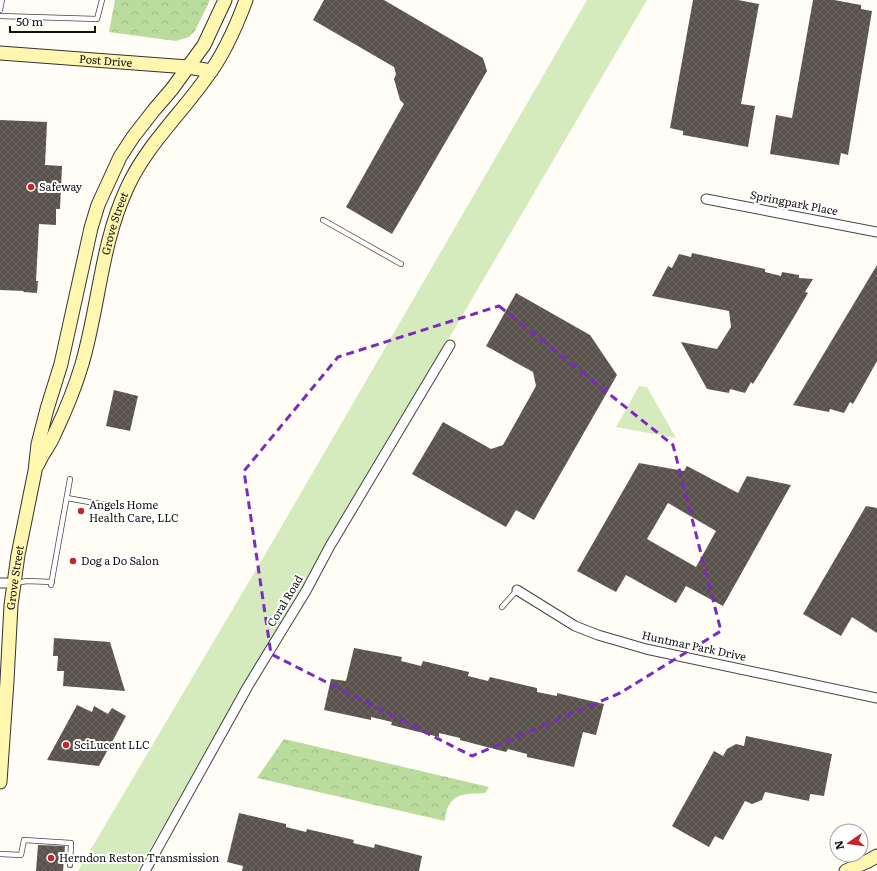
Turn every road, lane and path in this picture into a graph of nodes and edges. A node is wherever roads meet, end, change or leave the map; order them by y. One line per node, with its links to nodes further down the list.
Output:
1 (2, 0): 5 (lane)
2 (102, 0): 6 (lane)
3 (225, 0): 8 (street, Grove Street)
4 (246, 0): 9 (street, Grove Street)
5 (0, 10)
6 (0, 16)
7 (0, 53): 8 (street, Post Drive)
8 (188, 67): 9 (street, Post Drive); 15 (street, Grove Street)
9 (211, 72): 15 (street, Grove Street)
10 (706, 199): 12 (street, Springpark Place)
11 (323, 220): 13 (lane)
12 (877, 232)
13 (401, 264)
14 (450, 345): 29 (street, Coral Road)
15 (36, 471): 20 (street, Grove Street)
16 (70, 479): 17 (lane)
17 (66, 498): 18 (lane); 20 (lane)
18 (106, 505)
19 (0, 582): 20 (street)
20 (14, 583): 24 (street, Grove Street)
21 (517, 590): 22 (lane); 23 (street, Huntmar Park Drive)
22 (502, 607)
23 (877, 698)
24 (1, 752): 25 (street, Grove Street)
25 (0, 782)
26 (0, 854): 28 (lane)
27 (876, 858): 30 (street)
28 (70, 865)
29 (145, 871)
30 (846, 871)

